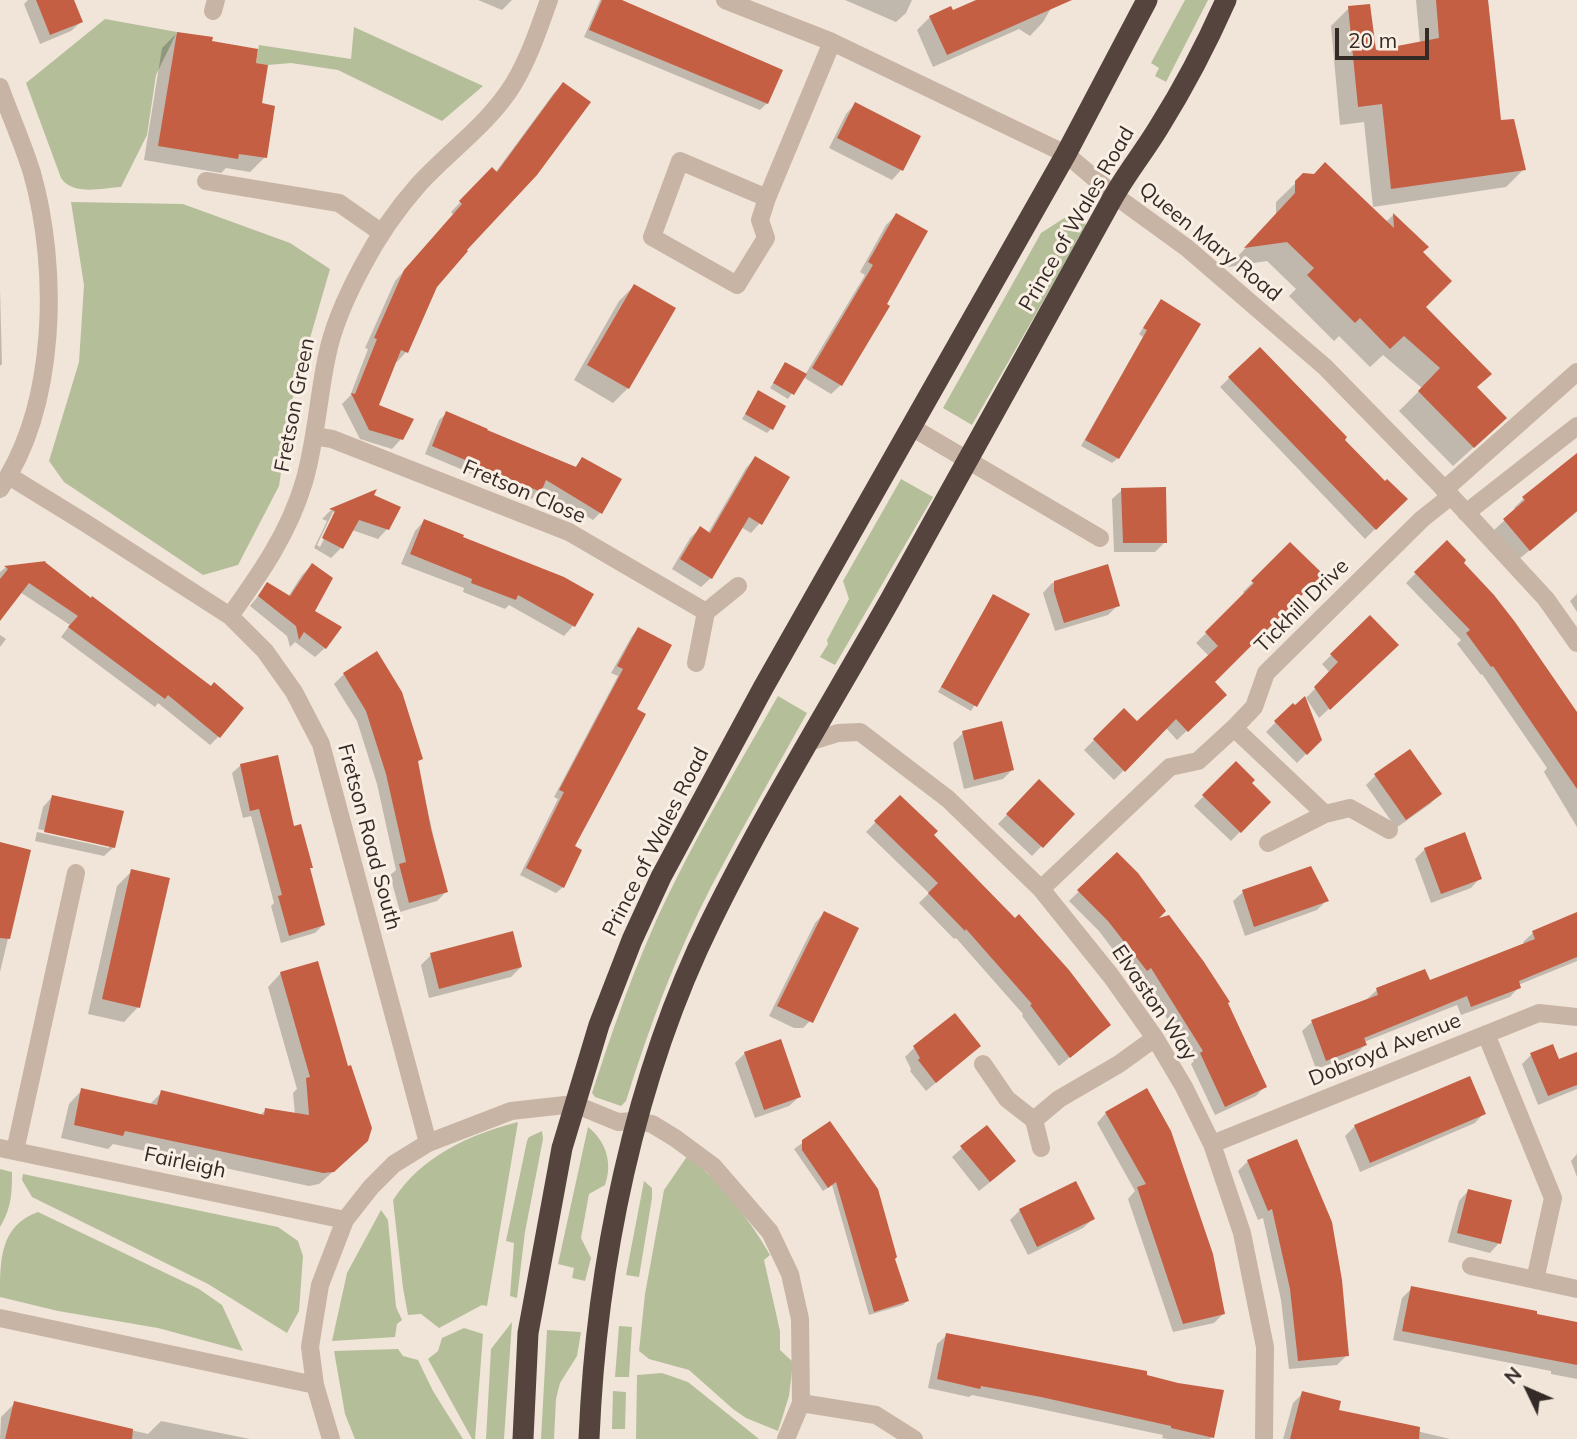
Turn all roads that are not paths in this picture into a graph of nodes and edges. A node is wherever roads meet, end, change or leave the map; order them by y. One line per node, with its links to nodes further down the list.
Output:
1 (549, 0): 11 (street, Fretson Green)
2 (724, 0): 5 (street, Queen Mary Road)
3 (1147, 0): 7 (highway, Prince of Wales Road)
4 (1226, 0): 9 (highway, Prince of Wales Road)
5 (832, 42): 7 (street, Queen Mary Road); 10 (street)
6 (0, 87): 17 (street)
7 (1066, 154): 9 (street, Queen Mary Road); 14 (highway, Prince of Wales Road)
8 (206, 181): 11 (street)
9 (1114, 195): 16 (highway, Prince of Wales Road); 18 (street, Queen Mary Road)
10 (767, 198): 10 (street)
11 (382, 233): 15 (street, Fretson Green)
12 (1577, 372): 18 (street, Tickhill Drive)
13 (1577, 426): 19 (street)
14 (913, 428): 16 (street); 37 (highway, Prince of Wales Road)
15 (314, 436): 22 (street, Fretson Close); 23 (street, Fretson Green)
16 (968, 461): 20 (street); 27 (highway, Prince of Wales Road)
17 (4, 483): 23 (street, Fretson Road South)
18 (1448, 493): 19 (street, Queen Mary Road); 26 (street, Tickhill Drive)
19 (1466, 513): 24 (street, Queen Mary Road)
20 (1100, 538)
21 (738, 586): 22 (street)
22 (706, 612): 25 (street)
23 (230, 616): 40 (street, Fretson Road South)
24 (1577, 643)
25 (696, 663)
26 (1234, 728): 28 (street); 32 (street, Tickhill Drive)
27 (809, 742): 32 (street, Elvaston Way); 39 (highway, Prince of Wales Road)
28 (1325, 814): 29 (street); 30 (street)
29 (1389, 830)
30 (1268, 843)
31 (76, 873): 43 (street, Fairleigh)
32 (1041, 890): 35 (street, Elvaston Way)
33 (1577, 1017): 34 (street, Dobroyd Avenue)
34 (1486, 1034): 41 (street, Dobroyd Avenue); 46 (street)
35 (1155, 1038): 38 (street); 41 (street, Elvaston Way)
36 (983, 1064): 38 (street)
37 (574, 1104): 39 (street); 40 (street); 52 (highway, Prince of Wales Road)
38 (1034, 1120): 42 (street)
39 (636, 1121): 50 (street); 53 (highway, Prince of Wales Road)
40 (428, 1143): 44 (street)
41 (1212, 1144): 56 (street, Elvaston Way)
42 (1041, 1148)
43 (8, 1149): 44 (street, Fairleigh)
44 (345, 1220): 49 (street)
45 (1471, 1266): 46 (street)
46 (1535, 1280): 47 (street)
47 (1577, 1289)
48 (0, 1318): 49 (street)
49 (315, 1385): 51 (street)
50 (801, 1403): 54 (street); 55 (street)
51 (331, 1439)
52 (523, 1439)
53 (589, 1439)
54 (786, 1439)
55 (914, 1439)
56 (1264, 1439)

